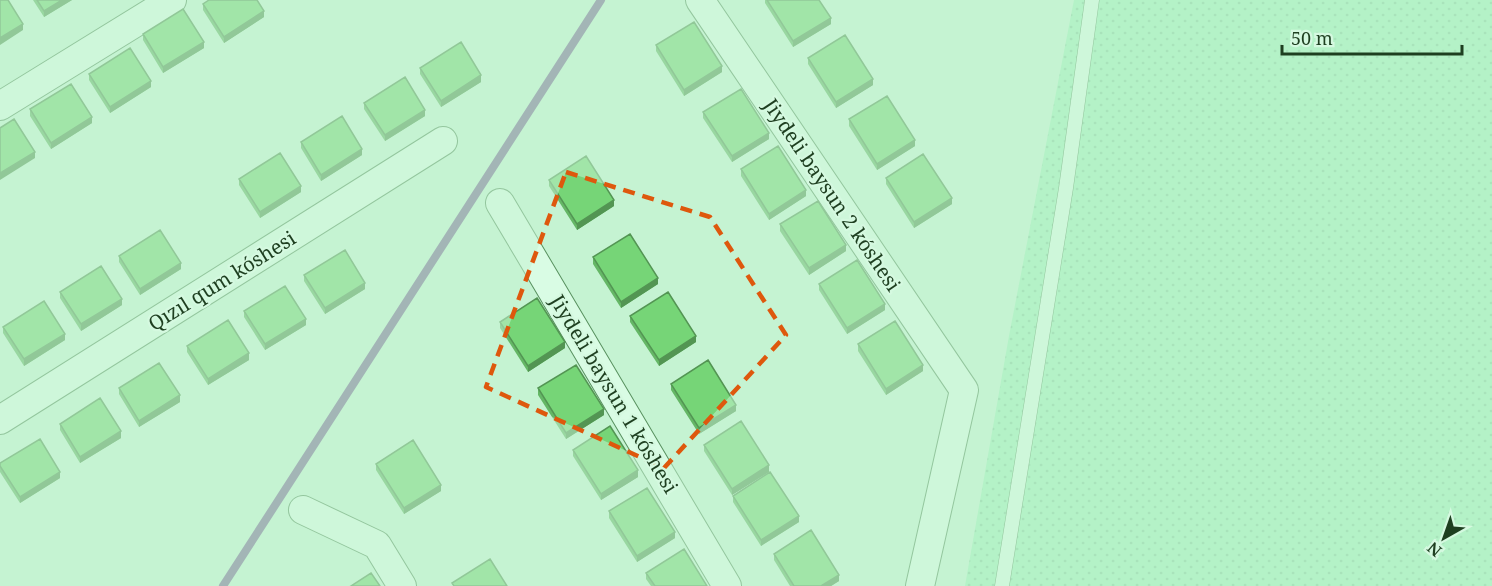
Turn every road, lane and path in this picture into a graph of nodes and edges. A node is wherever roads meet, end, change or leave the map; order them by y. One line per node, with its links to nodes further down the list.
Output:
1 (172, 0): 4 (street)
2 (700, 0): 11 (street, Jiydeli baysun 2 kóshesi)
3 (1092, 0): 12 (lane)
4 (0, 106)
5 (443, 141): 7 (street, Qızıl qum kóshesi)
6 (500, 203): 10 (street, Jiydeli baysun 1 kóshesi)
7 (0, 420)
8 (303, 510): 9 (street)
9 (402, 586)
10 (728, 586)
11 (920, 586)
12 (1002, 586)

